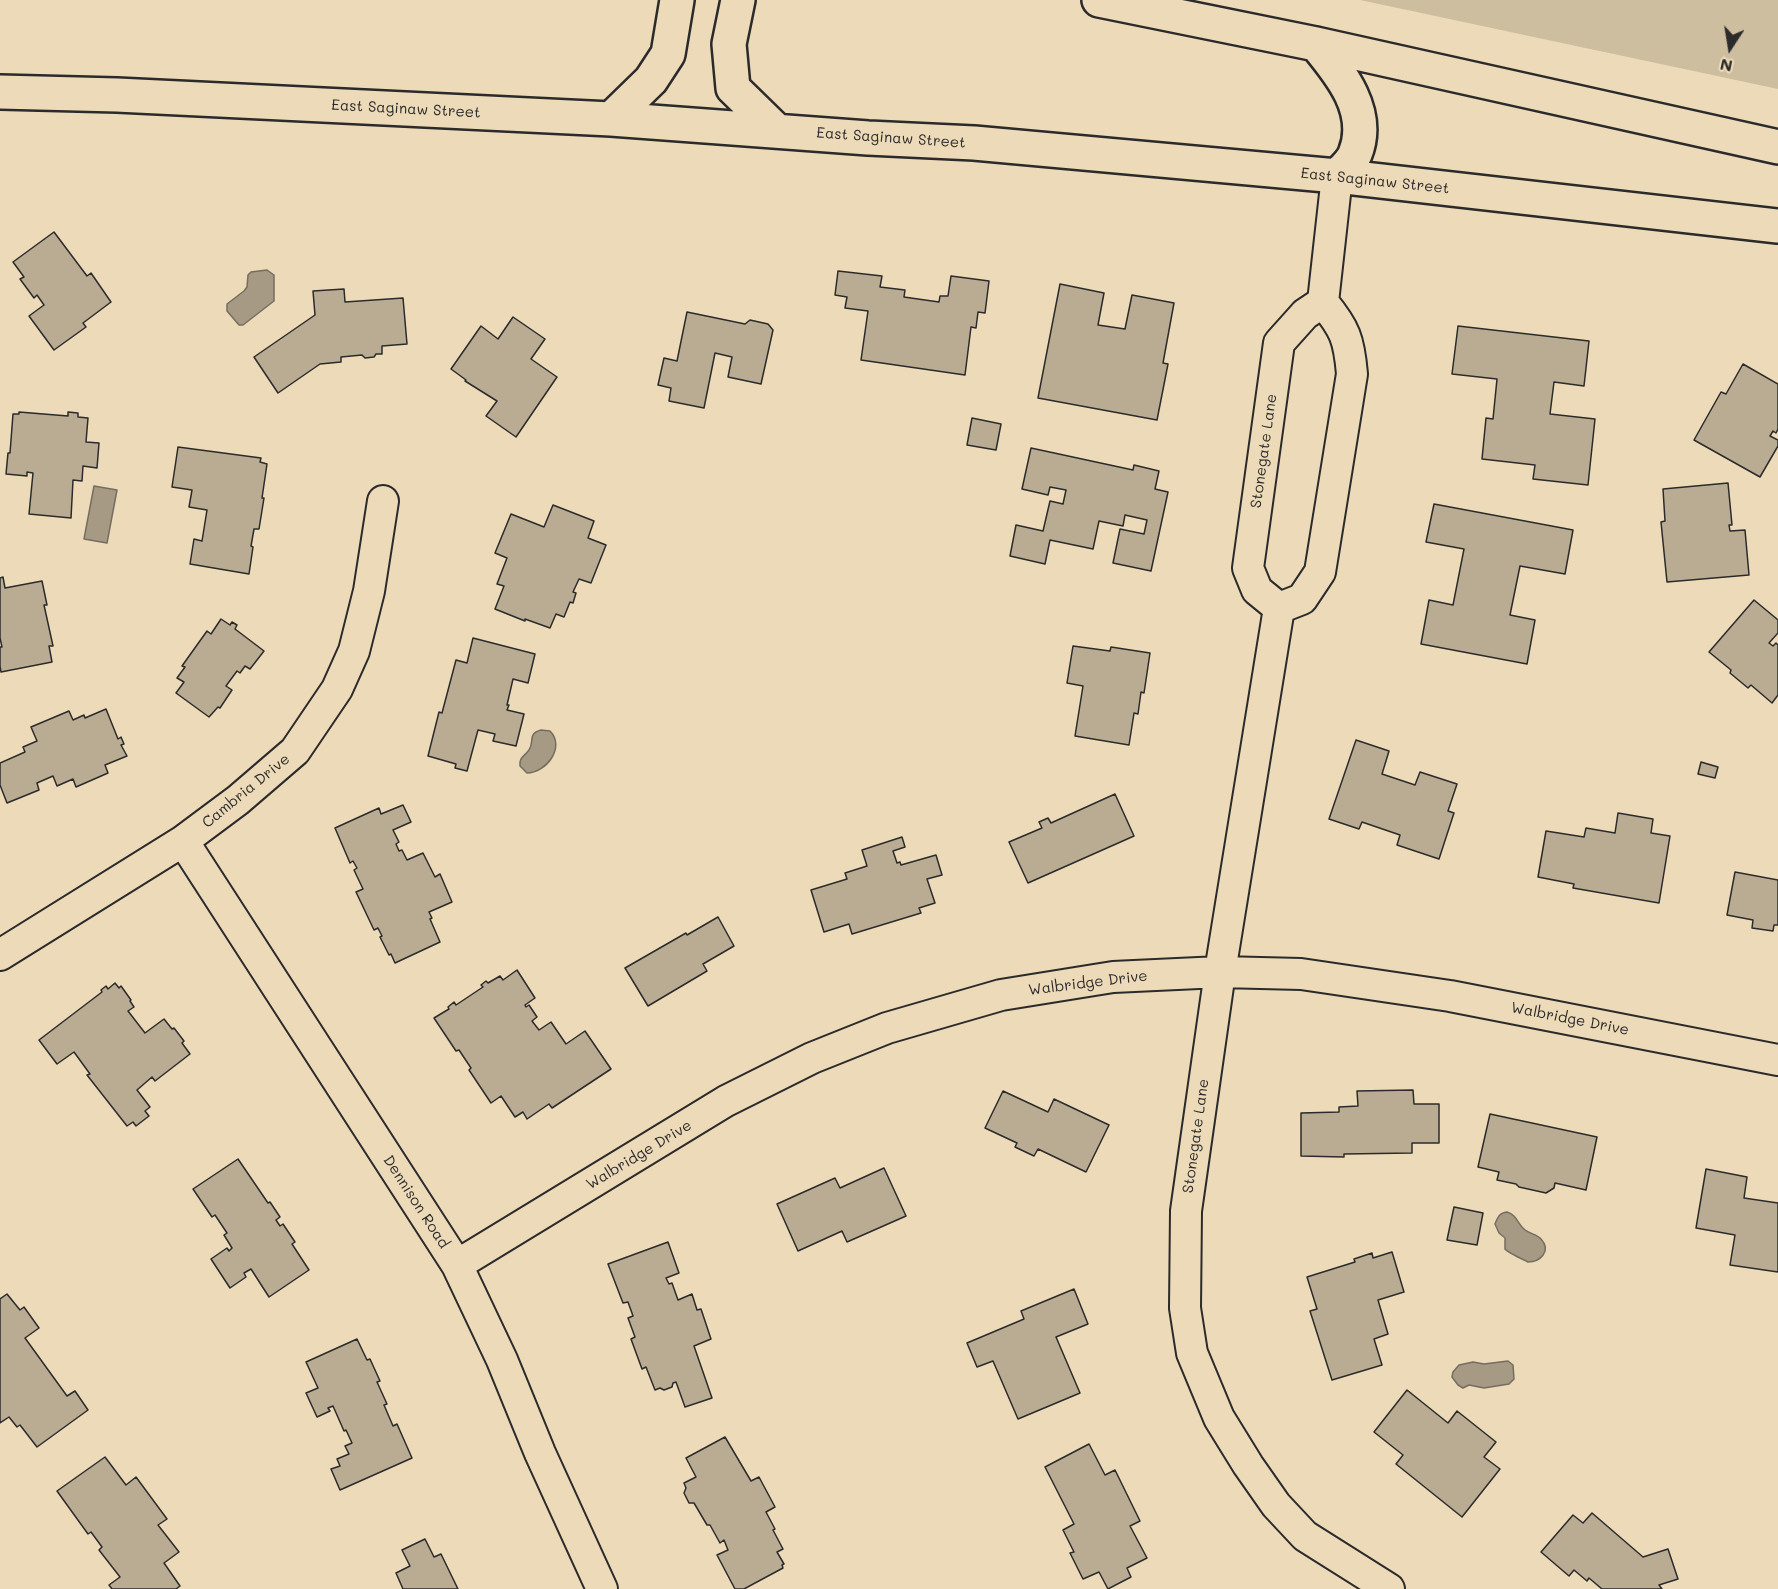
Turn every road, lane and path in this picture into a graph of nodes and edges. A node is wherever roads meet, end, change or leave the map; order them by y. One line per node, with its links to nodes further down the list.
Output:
1 (677, 0): 6 (main road)
2 (738, 0): 7 (main road)
3 (1099, 0): 4 (main road)
4 (1316, 44): 8 (main road); 9 (main road)
5 (0, 92): 6 (main road, East Saginaw Street)
6 (611, 119): 7 (main road, East Saginaw Street)
7 (776, 130): 9 (main road, East Saginaw Street)
8 (1778, 147)
9 (1337, 176): 10 (main road, East Saginaw Street); 11 (street)
10 (1778, 226)
11 (1323, 302): 13 (street); 13 (street, Stonegate Lane)
12 (383, 501): 14 (street, Cambria Drive)
13 (1278, 608): 16 (street, Stonegate Lane)
14 (183, 841): 15 (street, Cambria Drive); 18 (street, Dennison Road)
15 (0, 955)
16 (1220, 972): 17 (street, Walbridge Drive); 18 (street, Walbridge Drive); 20 (street, Stonegate Lane)
17 (1778, 1060)
18 (457, 1265): 19 (street, Dennison Road)
19 (602, 1589)
20 (1389, 1589)

